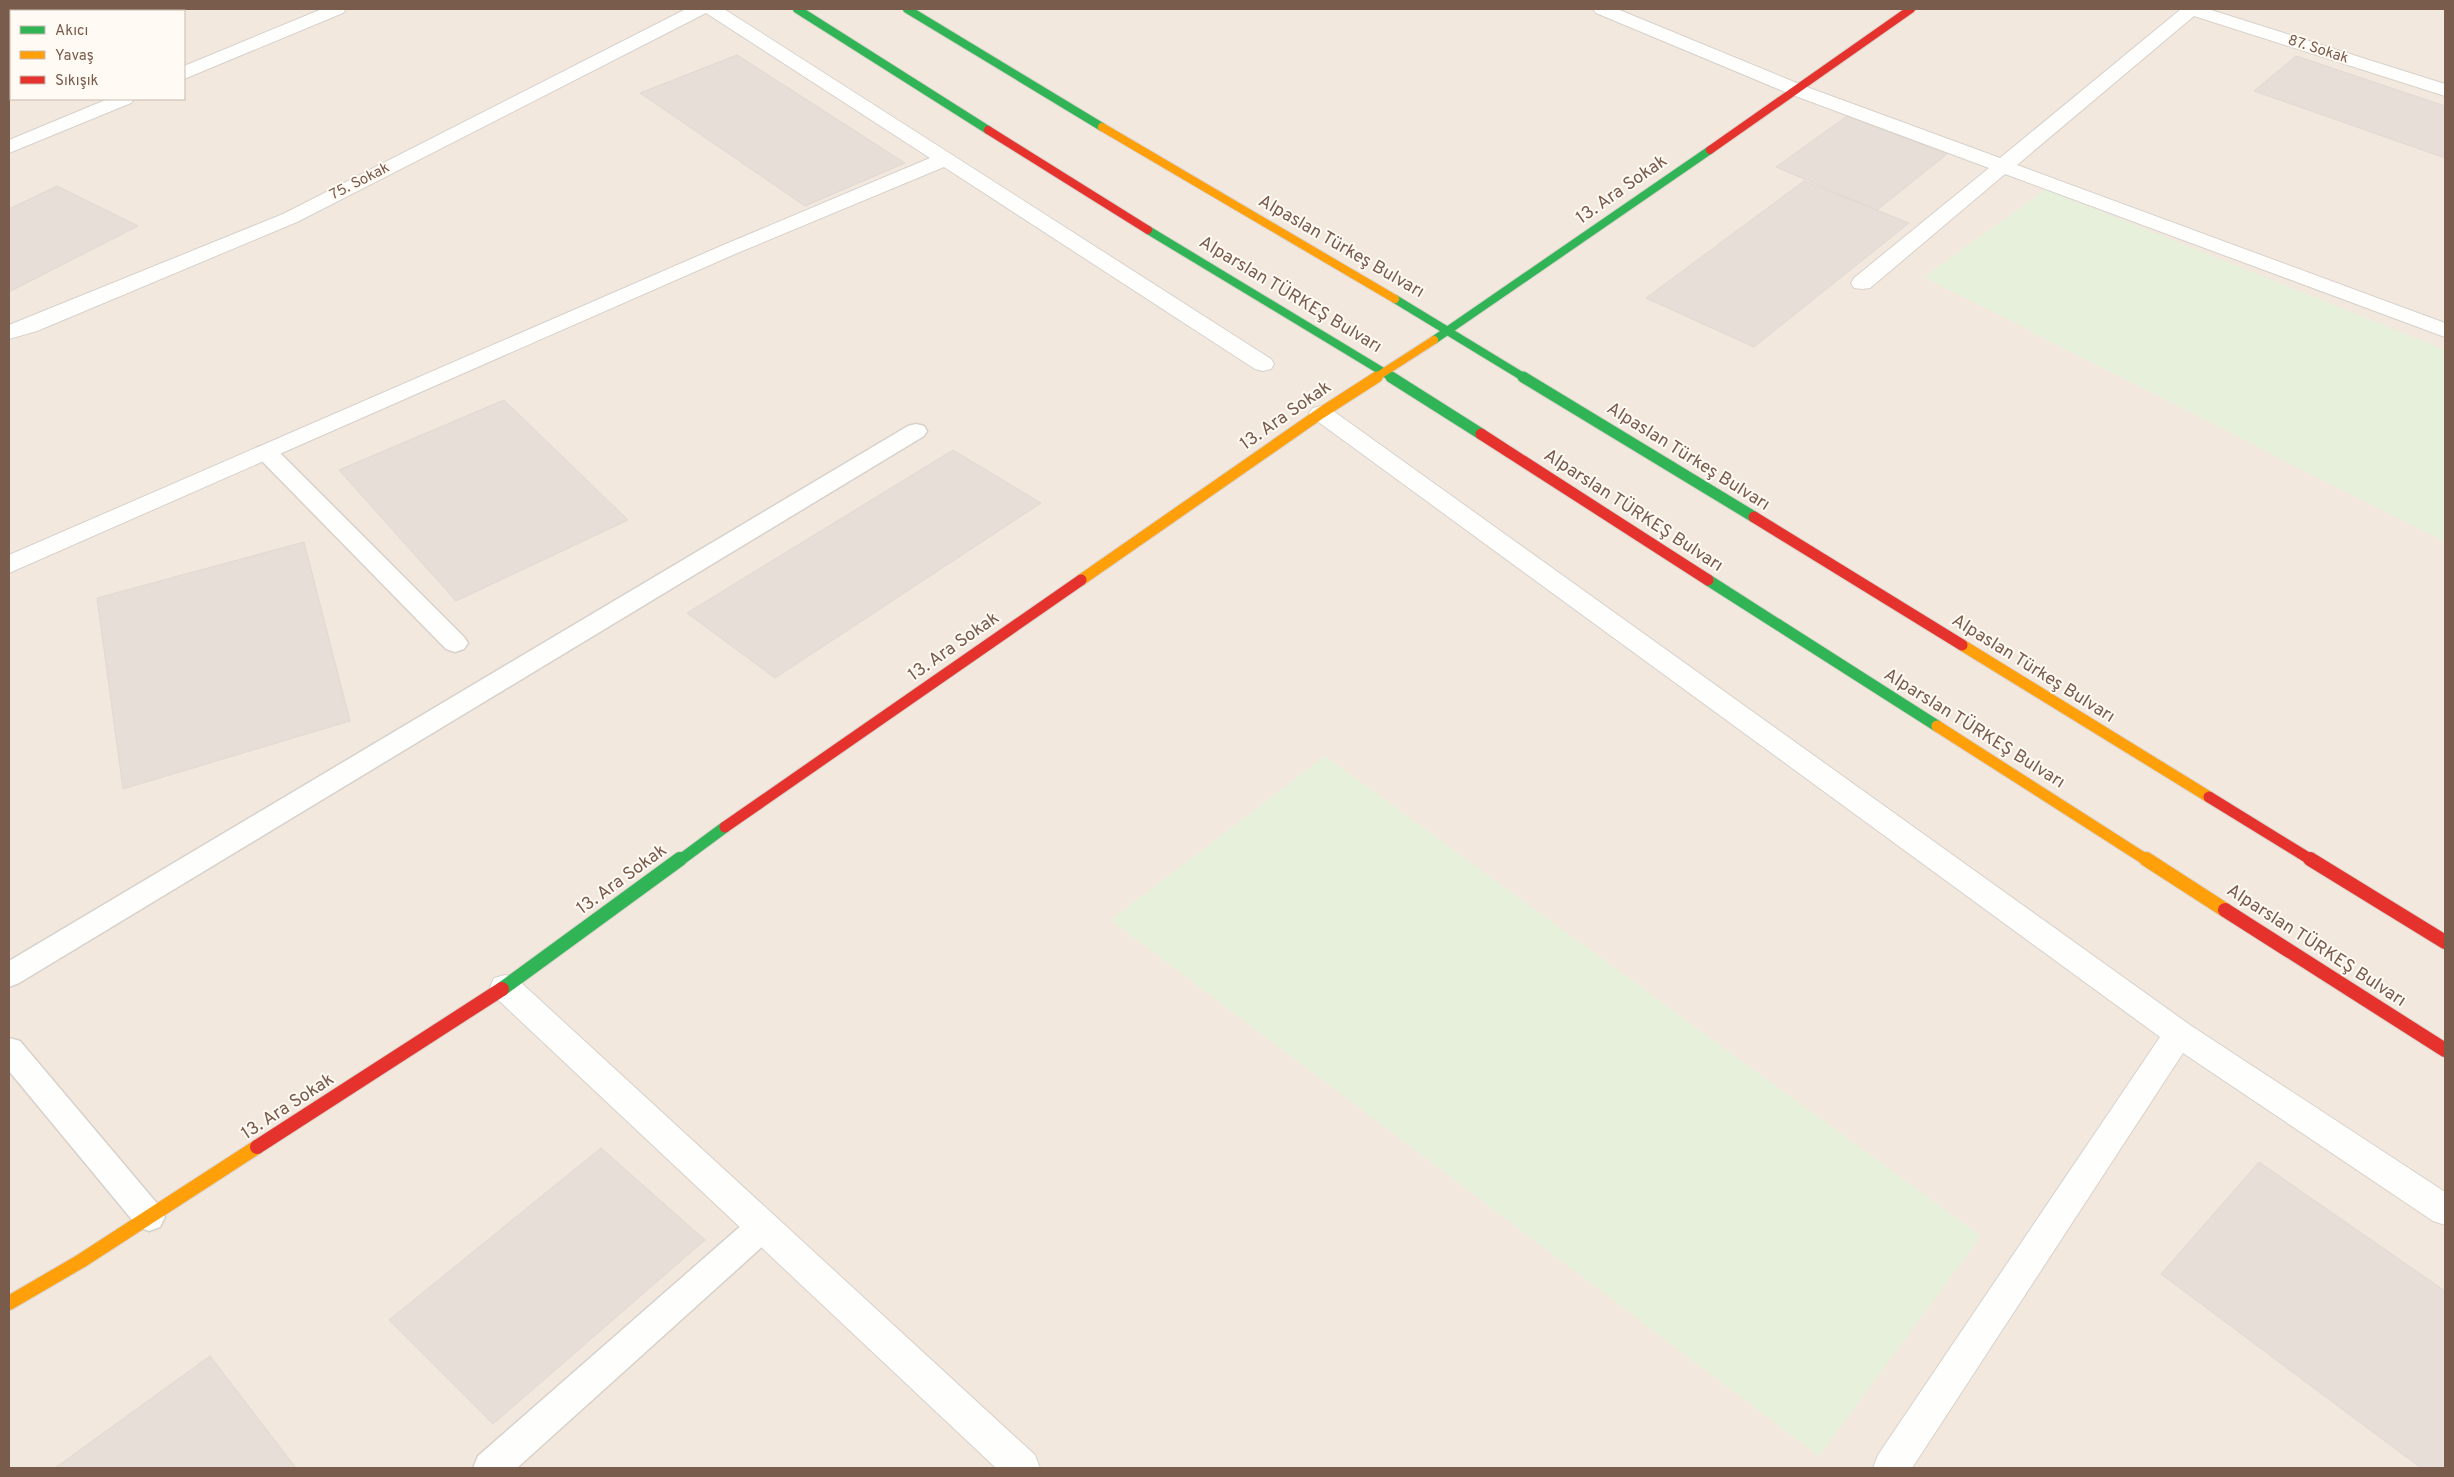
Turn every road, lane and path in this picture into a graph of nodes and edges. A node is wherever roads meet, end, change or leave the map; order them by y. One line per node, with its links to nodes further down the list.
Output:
1 (337, 9): 9 (street)
2 (700, 9): 19 (street, 75. Sokak)
3 (712, 9): 14 (street)
4 (797, 9): 21 (main road, Alparslan TÜRKEŞ Bulvarı)
5 (907, 9): 17 (main road, Alpaslan Türkeş Bulvarı)
6 (1602, 9): 10 (street)
7 (1911, 9): 10 (main road, 13. Ara Sokak)
8 (2191, 9): 11 (street, 87. Sokak); 15 (street)
9 (185, 73)
10 (1797, 90): 15 (street); 17 (main road, 13. Ara Sokak)
11 (2445, 90)
12 (122, 100): 13 (street)
13 (9, 147)
14 (946, 159): 20 (street); 24 (street)
15 (2002, 167): 16 (street); 18 (street)
16 (1862, 283)
17 (1449, 330): 21 (main road, 13. Ara Sokak); 27 (main road, Alpaslan Türkeş Bulvarı)
18 (2445, 330)
19 (9, 332)
20 (1263, 364)
21 (1382, 372): 22 (main road, 13. Ara Sokak); 32 (main road, Alparslan TÜRKEŞ Bulvarı)
22 (1321, 413): 29 (main road, 13. Ara Sokak); 30 (street)
23 (916, 431): 28 (lane)
24 (266, 452): 25 (street); 26 (lane)
25 (9, 565)
26 (455, 643)
27 (2445, 942)
28 (9, 974)
29 (505, 987): 34 (main road, 13. Ara Sokak); 35 (street)
30 (2179, 1034): 33 (street); 39 (street)
31 (9, 1050): 34 (lane)
32 (2445, 1050)
33 (2445, 1210)
34 (149, 1217): 36 (main road, 13. Ara Sokak)
35 (762, 1227): 37 (lane); 38 (street)
36 (9, 1303)
37 (491, 1468)
38 (1022, 1468)
39 (1891, 1468)

